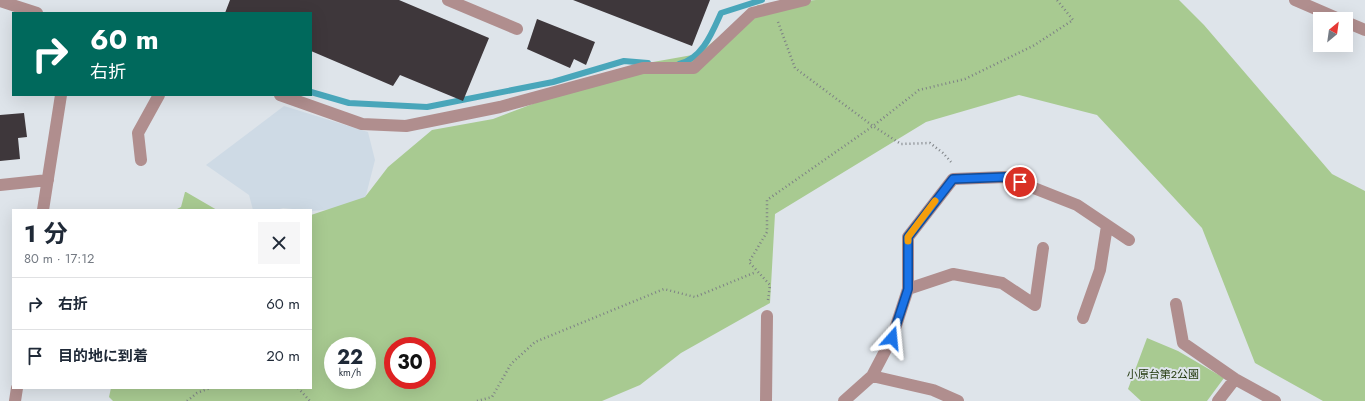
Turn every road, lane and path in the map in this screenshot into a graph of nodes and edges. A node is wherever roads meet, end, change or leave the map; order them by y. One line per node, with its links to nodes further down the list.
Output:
1 (448, 0): 10 (street)
2 (806, 0): 6 (street)
3 (1057, 0): 15 (path)
4 (1295, 0): 8 (street)
5 (0, 1): 7 (street)
6 (773, 8): 14 (street); 15 (path)
7 (34, 12)
8 (1323, 12)
9 (1353, 25): 11 (street)
10 (516, 29)
11 (1365, 30)
12 (61, 96): 18 (street)
13 (158, 96): 16 (street)
14 (283, 96)
15 (873, 126): 17 (path); 24 (path)
16 (141, 160)
17 (965, 179): 21 (street); 25 (street)
18 (48, 180): 19 (street); 20 (street)
19 (0, 185)
20 (43, 209)
21 (1107, 226): 22 (street); 28 (street)
22 (1129, 240)
23 (1044, 248): 25 (street)
24 (756, 272): 27 (path); 37 (path)
25 (908, 289): 29 (street)
26 (1176, 304): 30 (street)
27 (766, 316): 38 (street)
28 (1083, 318)
29 (872, 376): 39 (street); 40 (street)
30 (1235, 379): 41 (street); 42 (street)
31 (17, 389): 34 (street)
32 (207, 389): 35 (path)
33 (299, 389): 36 (path)
34 (15, 401)
35 (187, 401)
36 (310, 401)
37 (478, 401)
38 (766, 401)
39 (844, 401)
40 (958, 401)
41 (1218, 401)
42 (1275, 401)

